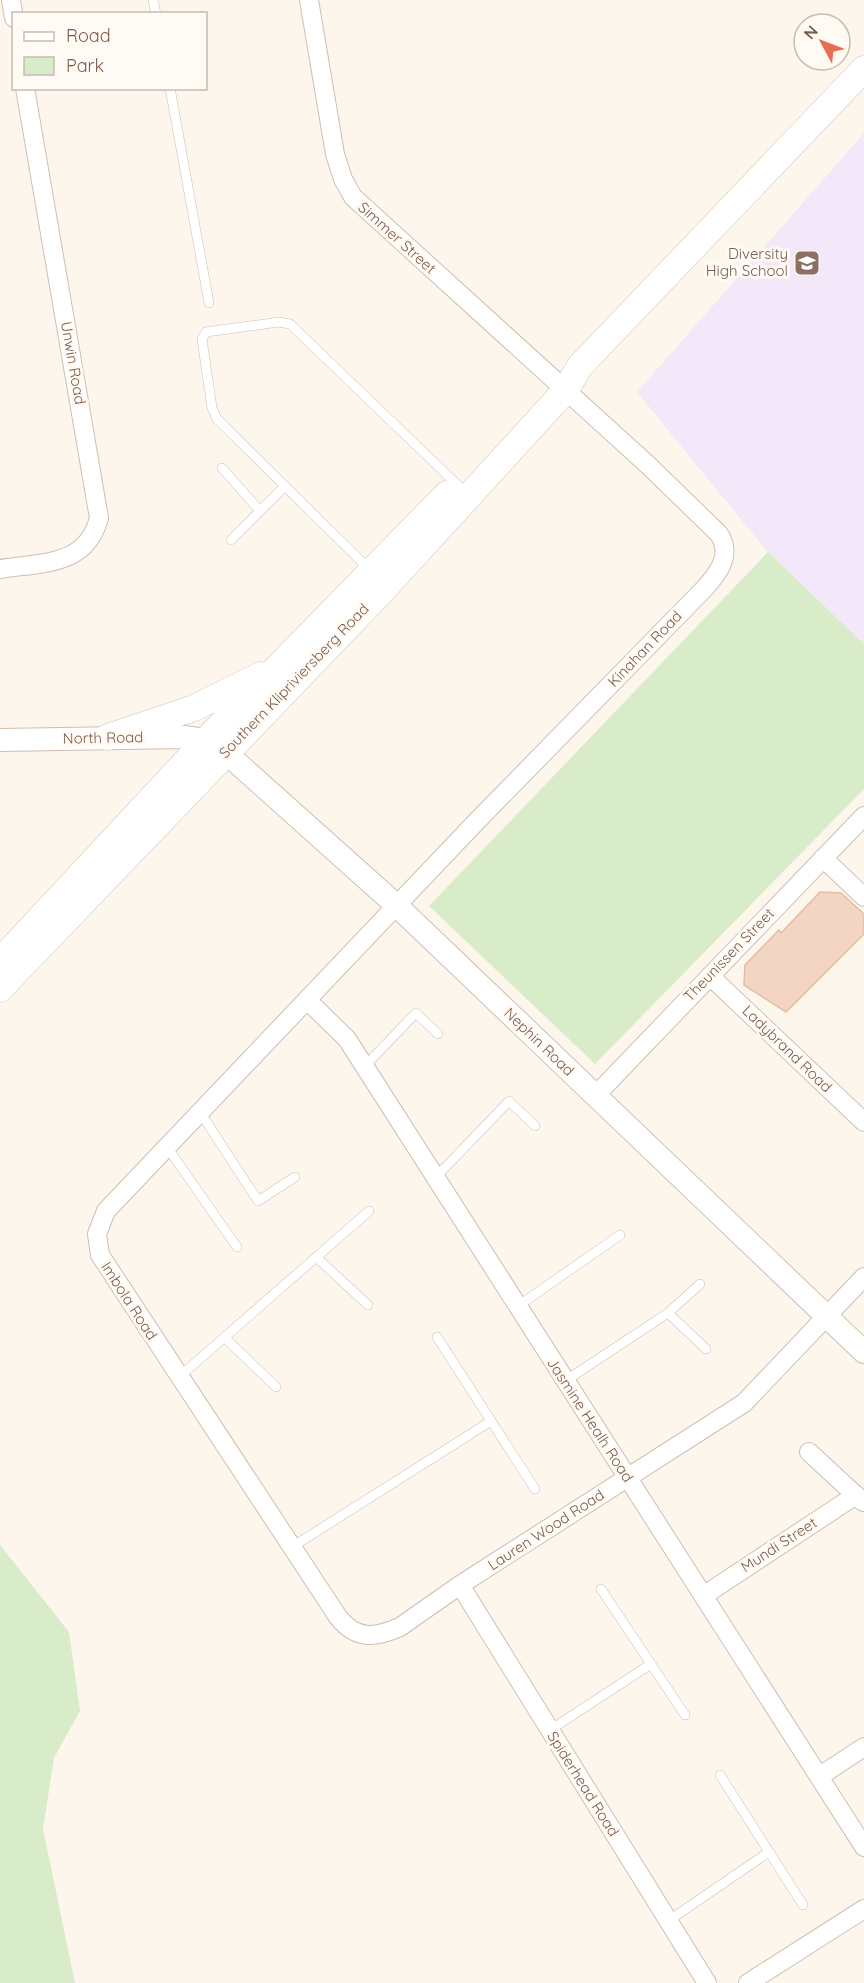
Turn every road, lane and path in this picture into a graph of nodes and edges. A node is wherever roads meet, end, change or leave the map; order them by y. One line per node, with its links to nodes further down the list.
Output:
1 (309, 0): 6 (street, Simmer Street)
2 (864, 69): 6 (main road, Southern Klipriviersberg Road)
3 (25, 90): 12 (street, Unwin Road)
4 (170, 90): 5 (lane)
5 (209, 303)
6 (559, 385): 9 (main road, Southern Klipriviersberg Road); 21 (street, Kinahan Road)
7 (222, 468): 10 (lane)
8 (285, 486): 9 (lane); 10 (lane); 13 (lane)
9 (463, 489): 13 (main road, Southern Klipriviersberg Road); 17 (main road, Southern Klipriviersberg Road)
10 (260, 511): 11 (lane)
11 (231, 540)
12 (0, 569)
13 (371, 571): 14 (main road, Southern Klipriviersberg Road)
14 (291, 654): 15 (main road); 17 (main road, Southern Klipriviersberg Road)
15 (108, 737): 16 (street, North Road); 17 (street, North Road)
16 (0, 740)
17 (215, 746): 21 (street, Nephin Road); 22 (main road, Southern Klipriviersberg Road)
18 (864, 816): 19 (street, Theunissen Street)
19 (823, 858): 20 (street); 23 (street, Theunissen Street)
20 (864, 897)
21 (396, 905): 25 (street, Imbola Road); 28 (street, Nephin Road)
22 (13, 956): 24 (main road, Southern Klipriviersberg Road)
23 (710, 976): 28 (street, Theunissen Street); 30 (street, Ladybrand Road)
24 (0, 989)
25 (307, 1000): 27 (street, Jasmine Healh Road); 29 (street, Imbola Road)
26 (438, 1034): 27 (lane)
27 (365, 1066): 34 (street, Jasmine Healh Road)
28 (595, 1096): 44 (street, Nephin Road)
29 (200, 1112): 32 (street, Imbola Road); 33 (lane)
30 (864, 1122)
31 (535, 1126): 34 (lane)
32 (167, 1147): 37 (lane); 49 (street, Imbola Road)
33 (295, 1177)
34 (436, 1178): 42 (street, Jasmine Healh Road)
35 (369, 1211): 38 (lane)
36 (620, 1235): 42 (lane)
37 (237, 1247)
38 (316, 1257): 41 (lane); 45 (lane)
39 (864, 1277): 44 (street, Lauren Wood Road)
40 (700, 1284): 43 (lane)
41 (368, 1305)
42 (518, 1306): 50 (street, Jasmine Healh Road)
43 (668, 1313): 47 (lane); 50 (lane)
44 (826, 1316): 48 (street, Nephin Road); 54 (street, Lauren Wood Road)
45 (225, 1337): 49 (lane); 51 (lane)
46 (437, 1337): 52 (lane)
47 (706, 1349)
48 (864, 1352)
49 (179, 1377): 57 (street, Imbola Road)
50 (565, 1381): 54 (street, Jasmine Healh Road)
51 (276, 1387)
52 (491, 1421): 55 (lane); 57 (lane)
53 (809, 1452): 56 (street)
54 (627, 1477): 58 (street, Lauren Wood Road); 60 (street, Jasmine Healh Road)
55 (535, 1490)
56 (860, 1499): 60 (street, Mundi Street)
57 (292, 1547): 61 (street, Imbola Road)
58 (460, 1585): 61 (street, Lauren Wood Road); 64 (street, Spiderhead Road)
59 (601, 1589): 62 (lane)
60 (703, 1596): 67 (street, Jasmine Healh Road)
61 (400, 1627)
62 (651, 1664): 63 (lane); 64 (lane)
63 (685, 1715)
64 (550, 1730): 72 (street, Spiderhead Road)
65 (864, 1747): 67 (street)
66 (720, 1775): 69 (lane)
67 (820, 1776): 68 (street, Jasmine Healh Road)
68 (864, 1847)
69 (769, 1852): 70 (lane); 72 (lane)
70 (803, 1905)
71 (864, 1909): 74 (street)
72 (668, 1921): 73 (street, Spiderhead Road)
73 (707, 1983)
74 (748, 1983)

